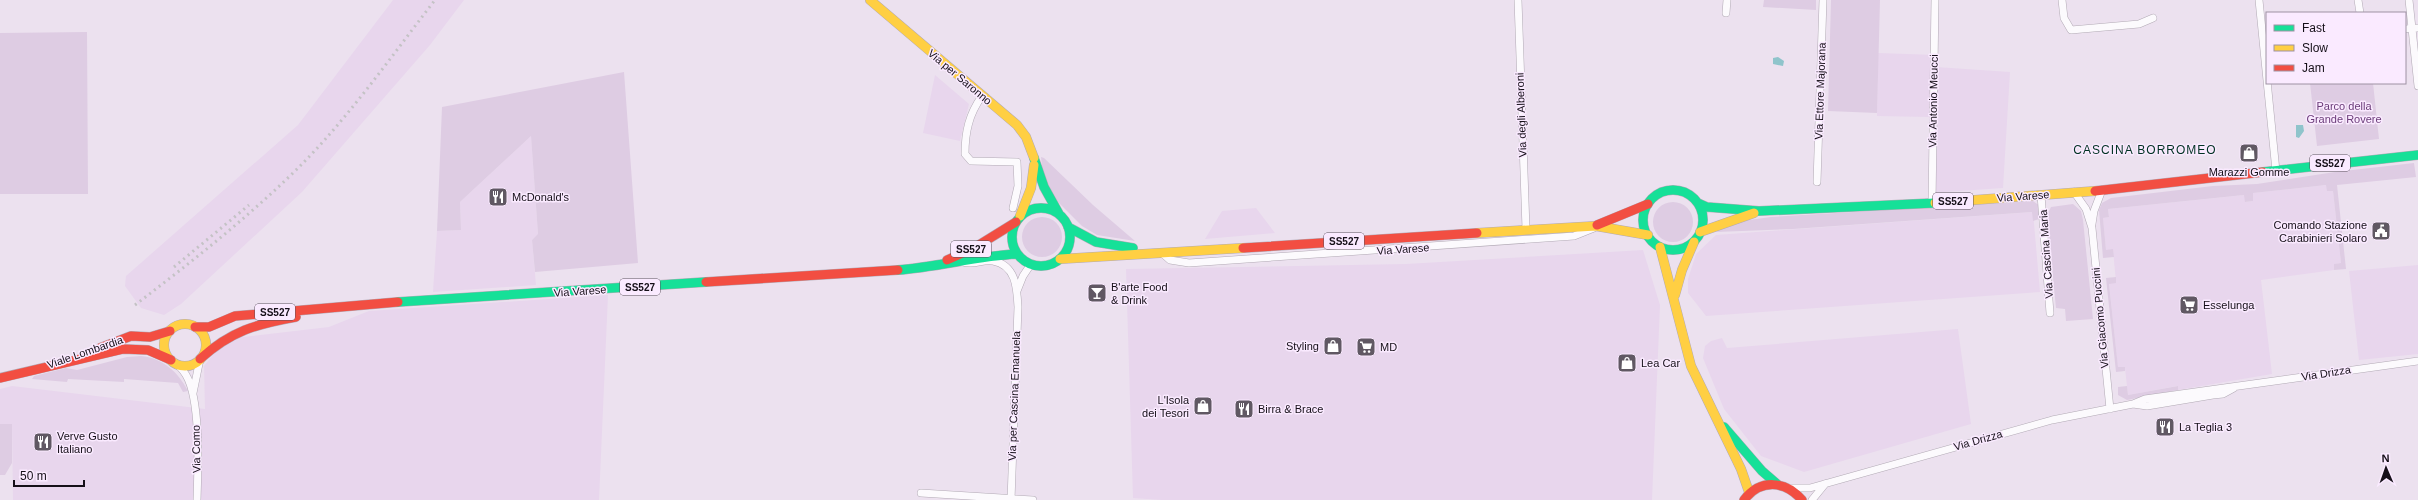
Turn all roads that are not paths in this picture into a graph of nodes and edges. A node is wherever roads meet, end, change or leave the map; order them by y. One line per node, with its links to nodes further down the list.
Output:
1 (870, 0): 17 (main road, Via per Saronno)
2 (1518, 0): 35 (street, Via degli Alberoni)
3 (1727, 0): 11 (street)
4 (1823, 0): 21 (street, Via Ettore Majorana)
5 (1935, 0): 26 (street, Via Antonio Meucci)
6 (2062, 0): 12 (street)
7 (2259, 0): 14 (street)
8 (2358, 0): 10 (street)
9 (2409, 0): 13 (street)
10 (2360, 12)
11 (1726, 13)
12 (2152, 18)
13 (2412, 28): 16 (street)
14 (2266, 70)
15 (2267, 84): 20 (street)
16 (2418, 86)
17 (982, 96): 19 (main road, Via per Saronno); 28 (street)
18 (2418, 155): 20 (main road, Via Varese / SS527)
19 (1034, 164): 30 (main road, Via per Saronno); 31 (main road, Via per Saronno)
20 (2276, 170): 22 (main road, Via Varese / SS527)
21 (1817, 182)
22 (2102, 190): 23 (main road, Via Varese / SS527); 34 (street, Via Giacomo Puccini)
23 (2074, 192): 24 (main road, Via Varese / SS527); 34 (street, Via Giacomo Puccini)
24 (2041, 195): 26 (main road, Via Varese / SS527); 49 (street, Via Cascina Maria)
25 (1698, 203): 27 (main road, SS527); 29 (main road, Via Varese / SS527); 36 (main road)
26 (1932, 203): 29 (main road, Via Varese / SS527)
27 (1648, 204): 32 (main road, Via Varese / SS527); 37 (main road)
28 (1013, 208)
29 (1759, 211): 36 (main road, Via Varese / SS527)
30 (1059, 214): 31 (main road, SS527); 33 (main road, SS527)
31 (1018, 219): 41 (main road); 45 (main road, Via Varese / SS527)
32 (1596, 226): 35 (main road, Via Varese / SS527); 37 (main road, Via Varese / SS527); 40 (street, Via Varese)
33 (1068, 227): 40 (main road, Via Varese / SS527); 42 (main road)
34 (2092, 228): 58 (street, Via Giacomo Puccini)
35 (1526, 229): 40 (main road, Via Varese / SS527)
36 (1700, 232): 38 (main road)
37 (1648, 235): 39 (main road)
38 (1694, 242): 39 (main road); 47 (main road)
39 (1660, 246): 47 (main road)
40 (1162, 252): 42 (main road, Via Varese / SS527)
41 (1017, 254): 43 (main road, Via Varese / SS527); 44 (main road)
42 (1060, 260): 44 (main road, SS527)
43 (962, 262): 45 (main road, Via Varese / SS527); 46 (street, Via per Cascina Emanuela)
44 (1032, 264): 46 (street, Via per Cascina Emanuela)
45 (922, 268): 48 (main road, Via Varese / SS527)
46 (1017, 292): 65 (street, Via per Cascina Emanuela)
47 (1674, 297): 59 (main road)
48 (358, 306): 50 (main road, Via Varese / SS527); 52 (main road, Via Varese / SS527)
49 (2050, 313)
50 (195, 327): 51 (main road); 52 (main road)
51 (170, 331): 53 (main road); 55 (main road, Viale Lombardia)
52 (200, 359): 53 (main road); 57 (street, Via Como)
53 (171, 360): 55 (main road, Viale Lombardia); 57 (street, Via Como)
54 (2418, 361): 58 (street, Via Drizza)
55 (25, 373): 56 (main road, Viale Lombardia)
56 (0, 378)
57 (193, 397): 66 (street, Via Como)
58 (2110, 409): 61 (street, Via Drizza)
59 (1715, 417): 60 (main road); 64 (main road)
60 (1776, 484): 62 (main road); 64 (main road)
61 (1825, 484): 62 (street, Via Drizza); 69 (street)
62 (1791, 488): 68 (main road)
63 (921, 492): 65 (street)
64 (1747, 496)
65 (1011, 499): 67 (street)
66 (197, 500)
67 (1033, 500)
68 (1802, 500)
69 (1812, 500)

